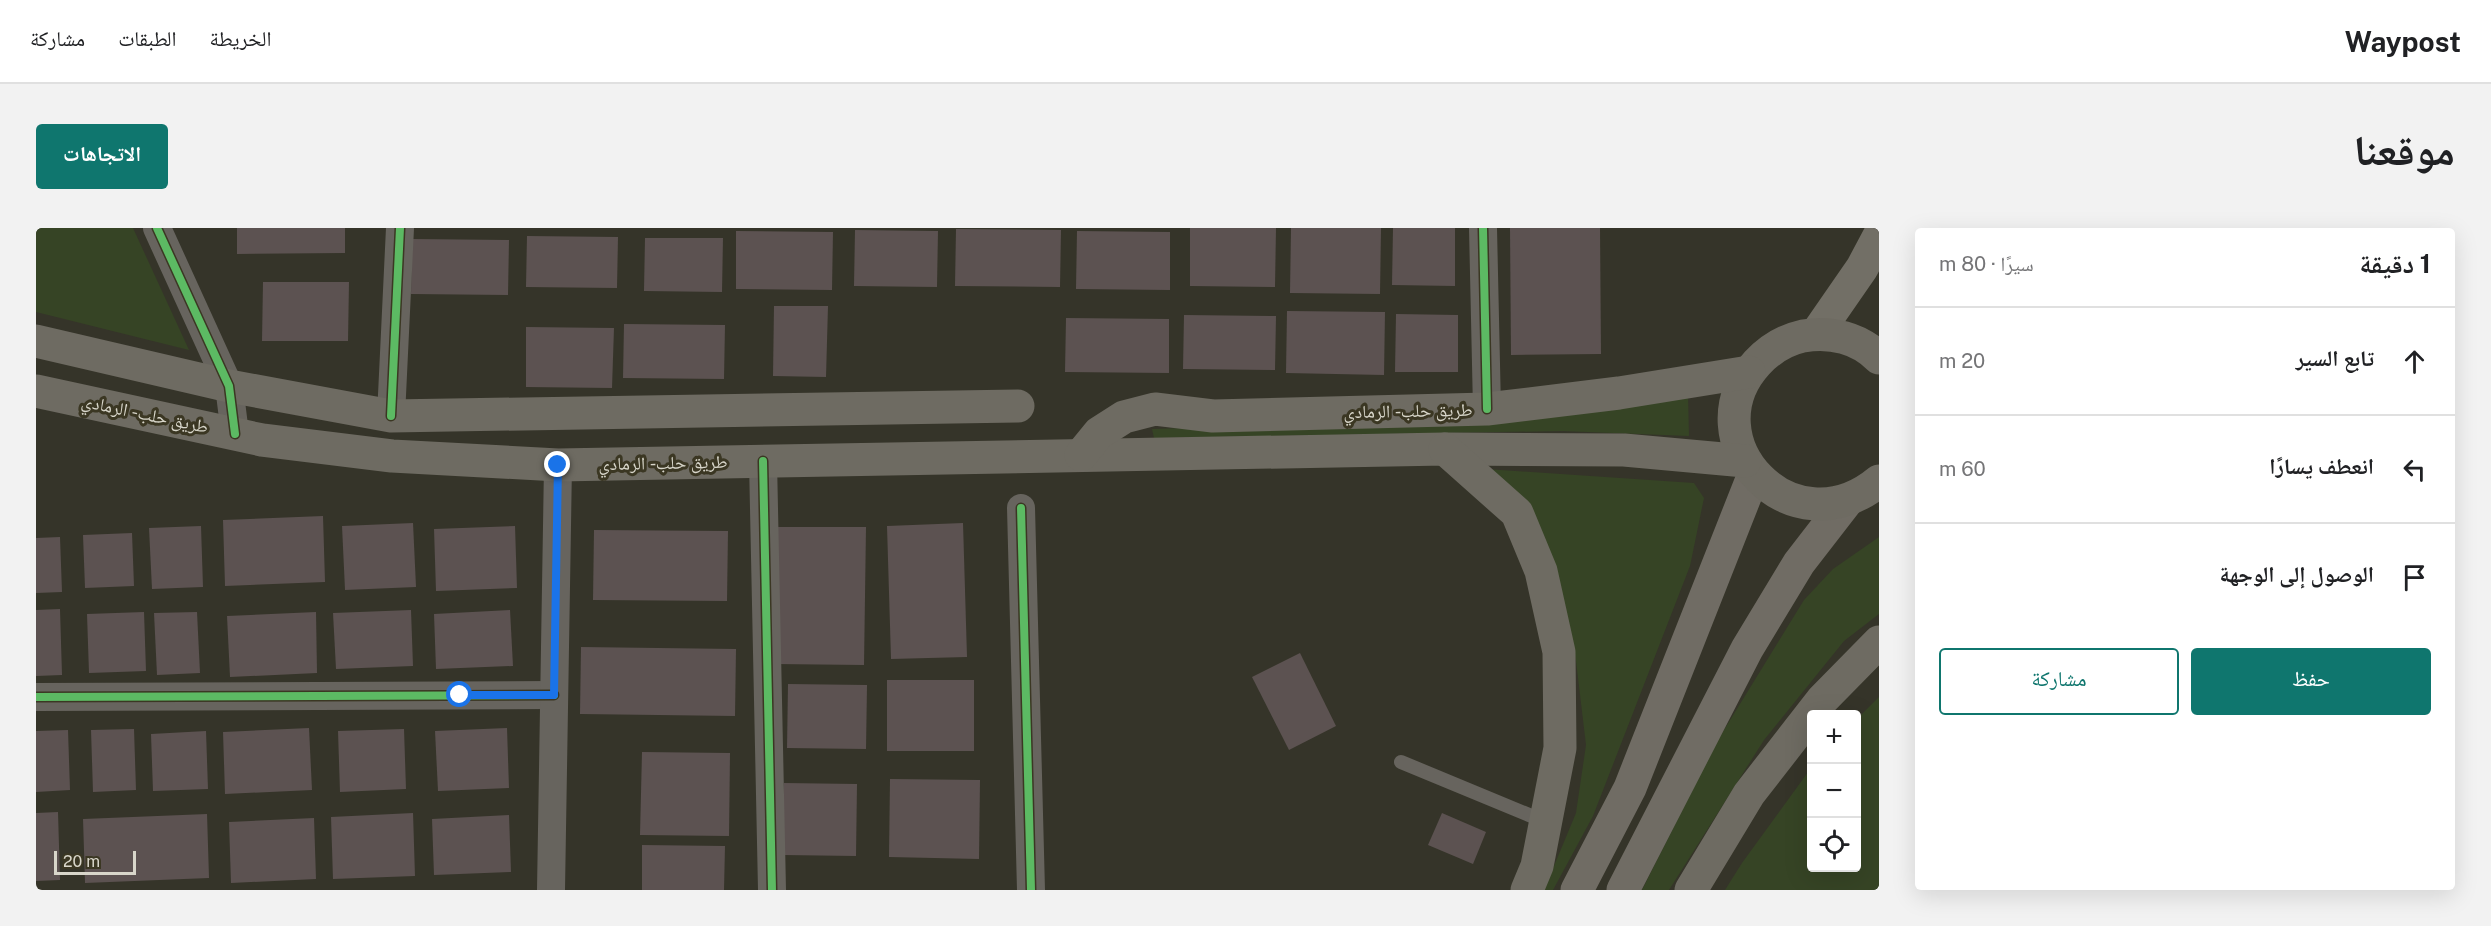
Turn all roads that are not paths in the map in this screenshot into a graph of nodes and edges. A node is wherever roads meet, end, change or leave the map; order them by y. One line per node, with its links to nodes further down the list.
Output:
1 (157, 228): 9 (street)
2 (400, 228): 14 (street)
3 (1483, 228): 13 (street)
4 (1879, 236): 5 (main road)
5 (1817, 333): 7 (highway); 8 (highway)
6 (36, 341): 9 (highway)
7 (1879, 358)
8 (1749, 372): 13 (highway, طريق حلب - الرمادي); 21 (highway)
9 (229, 386): 14 (highway); 15 (street)
10 (36, 391): 15 (highway, طريق حلب - الرمادي)
11 (1018, 406): 12 (highway)
12 (909, 408): 14 (highway); 18 (highway)
13 (1486, 409): 17 (highway, طريق حلب - الرمادي)
14 (392, 416)
15 (235, 434): 20 (highway, طريق حلب - الرمادي)
16 (1445, 449): 17 (highway, طريق حلب - الرمادي); 21 (highway, طريق حلب - الرمادي); 29 (highway)
17 (1082, 455): 18 (highway, طريق حلب - الرمادي)
18 (912, 457): 19 (highway, طريق حلب - الرمادي)
19 (763, 460): 20 (highway, طريق حلب - الرمادي); 31 (street)
20 (558, 465): 26 (street)
21 (1750, 468): 23 (highway); 34 (main road)
22 (1879, 481): 23 (highway)
23 (1847, 501): 35 (main road)
24 (1021, 508): 32 (street)
25 (1879, 642): 36 (highway)
26 (554, 695): 27 (street); 30 (street)
27 (36, 697)
28 (1401, 762): 29 (lane)
29 (1546, 822): 33 (highway)
30 (551, 890)
31 (772, 890)
32 (1031, 890)
33 (1527, 890)
34 (1576, 890)
35 (1623, 890)
36 (1691, 890)

